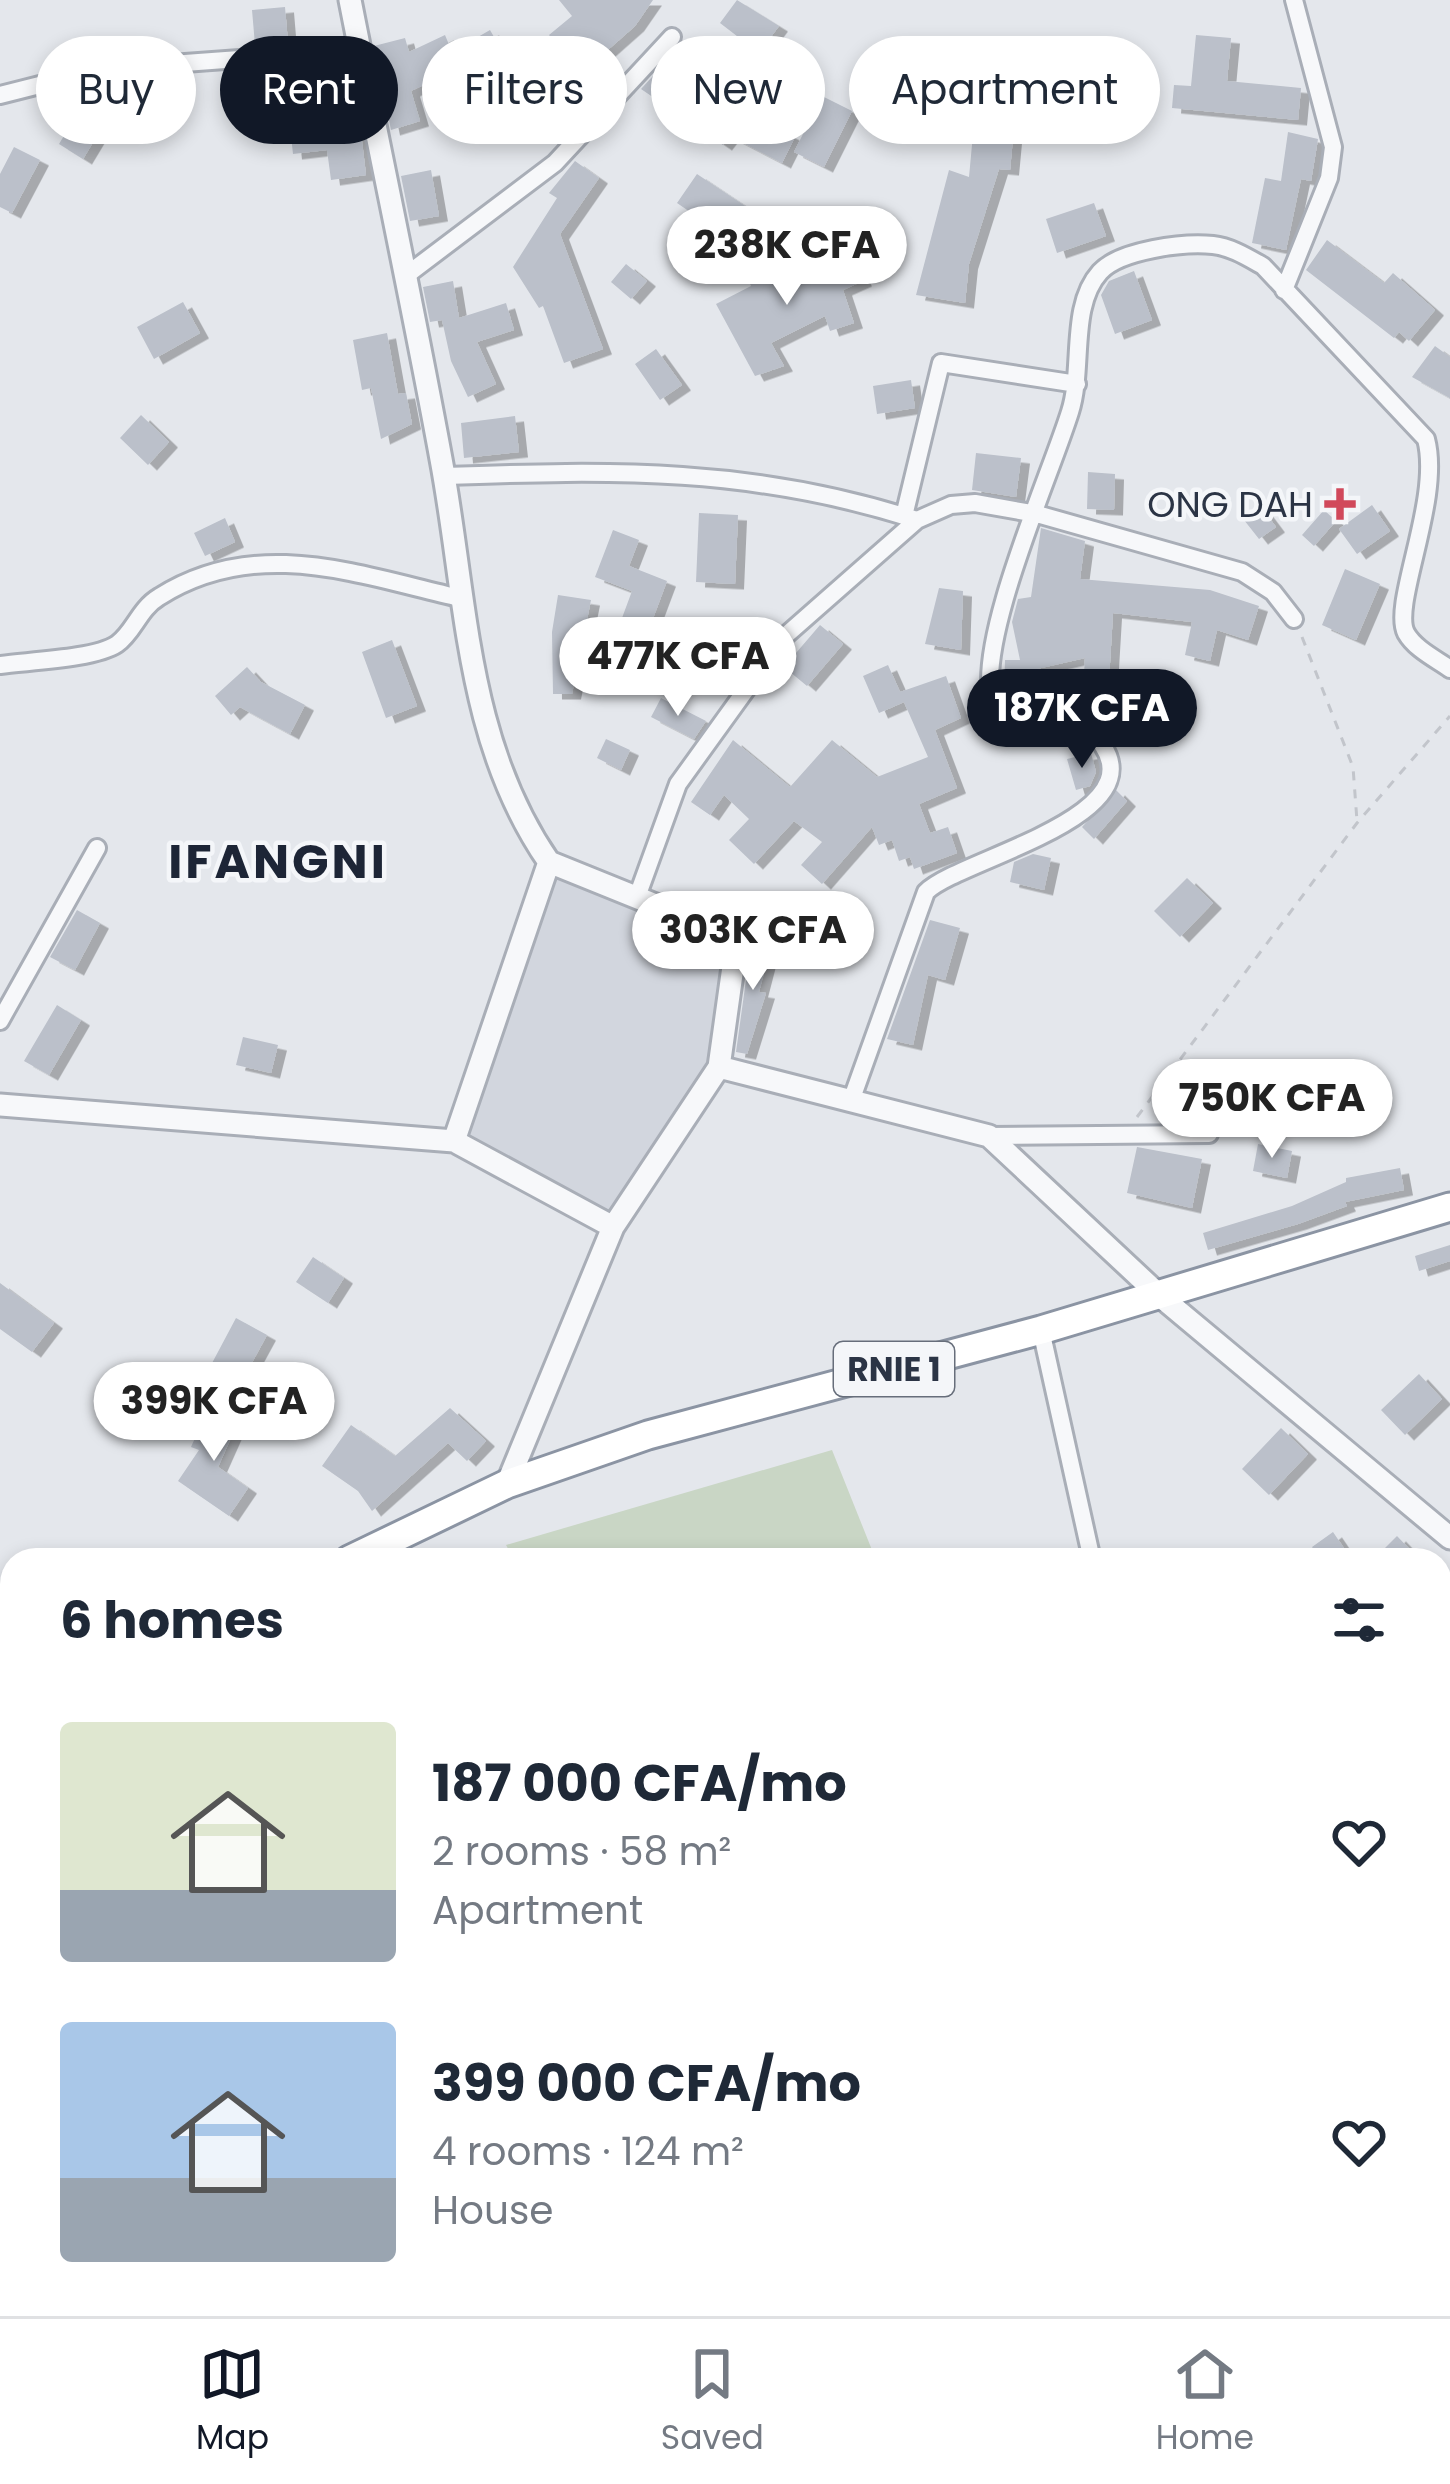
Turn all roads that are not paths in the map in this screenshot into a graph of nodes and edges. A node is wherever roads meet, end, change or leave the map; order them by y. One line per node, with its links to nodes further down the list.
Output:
1 (350, 0): 3 (street)
2 (1294, 0): 9 (street)
3 (357, 36)
4 (220, 60): 6 (street)
5 (651, 60): 8 (street)
6 (0, 95)
7 (378, 144): 8 (street)
8 (404, 277): 11 (street)
9 (1284, 290): 10 (street); 17 (street)
10 (1077, 384): 12 (street); 13 (street)
11 (444, 476): 13 (street); 14 (street)
12 (1037, 514): 13 (street); 15 (street); 23 (street)
13 (910, 518): 20 (street)
14 (460, 598): 16 (street); 19 (street)
15 (1294, 619)
16 (0, 665)
17 (1450, 669)
18 (97, 848): 21 (street)
19 (548, 862): 20 (street); 27 (street)
20 (637, 897): 22 (street)
21 (0, 1021)
22 (719, 1067): 23 (street); 29 (street)
23 (851, 1101): 26 (street)
24 (0, 1105): 27 (street)
25 (1209, 1134): 26 (street)
26 (988, 1136): 30 (street)
27 (454, 1141): 29 (street)
28 (1450, 1208): 30 (highway, RNIE 1)
29 (613, 1227): 32 (street)
30 (1160, 1296): 31 (highway, RNIE 1); 33 (street)
31 (1041, 1330): 32 (highway, RNIE 1); 35 (street)
32 (507, 1484): 34 (highway, RNIE 1)
33 (1450, 1538)
34 (374, 1548)
35 (1089, 1548)

